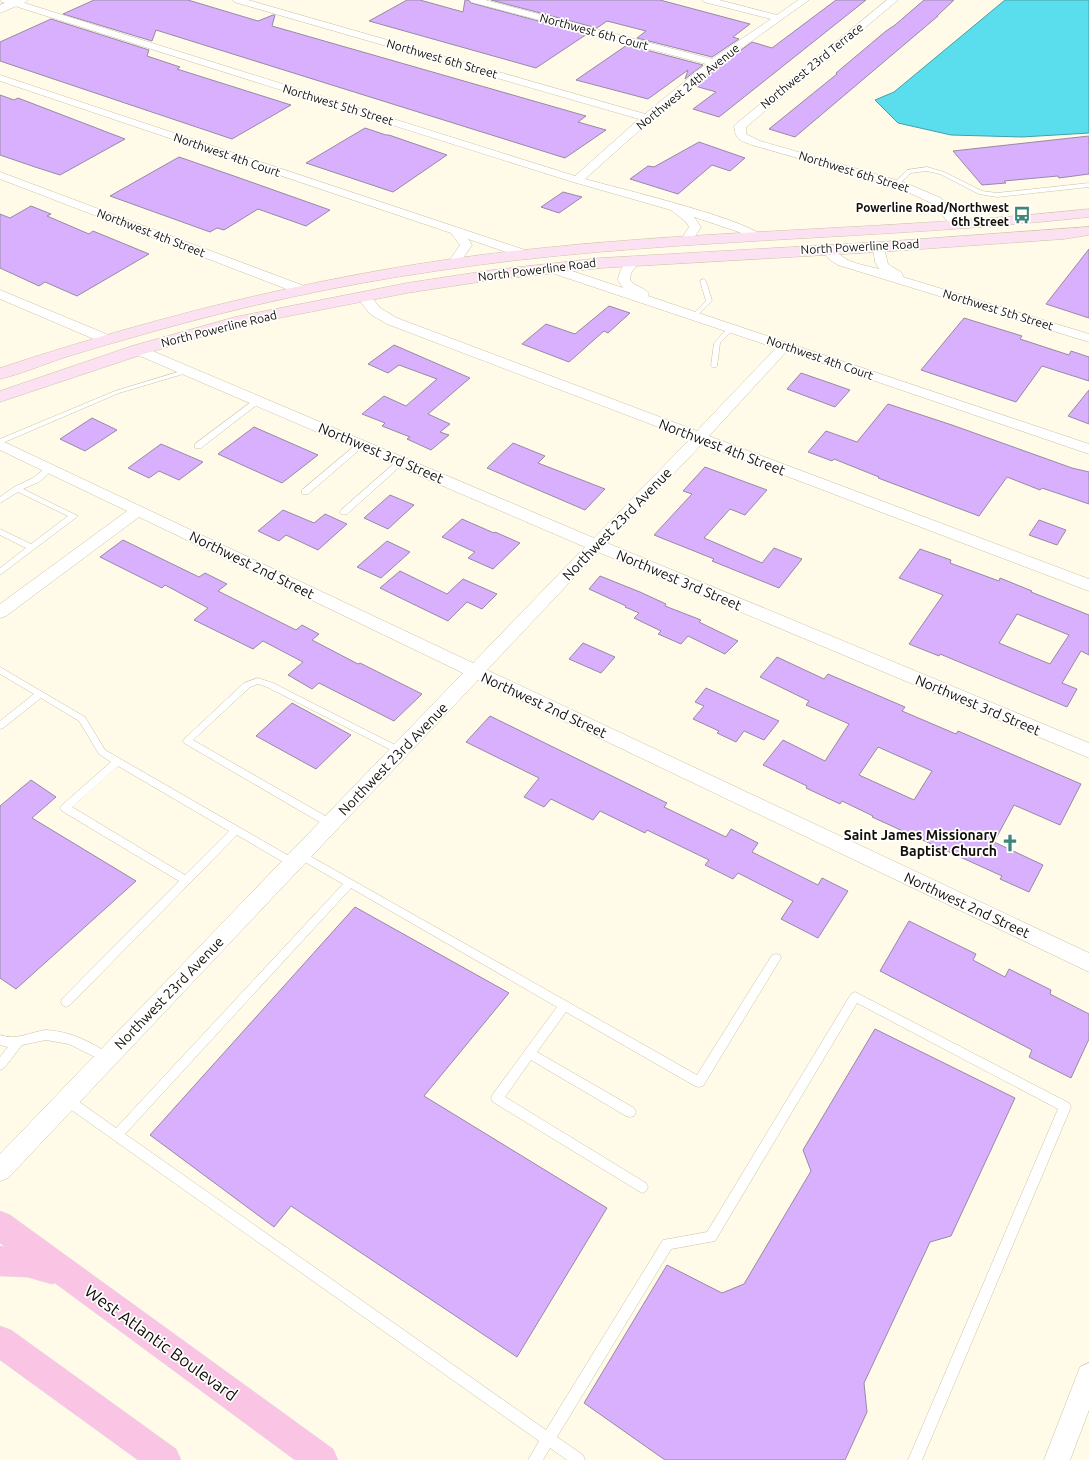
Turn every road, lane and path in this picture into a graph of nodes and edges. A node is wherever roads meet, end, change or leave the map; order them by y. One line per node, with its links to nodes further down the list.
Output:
1 (237, 0): 11 (street, Northwest 6th Street)
2 (474, 0): 9 (street, Northwest 6th Court)
3 (707, 0): 8 (street)
4 (804, 0): 8 (street, Northwest 24th Avenue)
5 (893, 0): 12 (street, Northwest 23rd Terrace)
6 (14, 1): 7 (street); 14 (street, Northwest 5th Street)
7 (0, 10)
8 (779, 18): 9 (street, Northwest 24th Avenue)
9 (714, 63): 11 (street, Northwest 24th Avenue)
10 (0, 78): 22 (street, Northwest 4th Court)
11 (647, 118): 14 (street, Northwest 24th Avenue)
12 (742, 136): 15 (street, Northwest 6th Street)
13 (0, 175): 35 (street, Northwest 4th Street)
14 (577, 180): 17 (street, Northwest 5th Street)
15 (896, 184): 16 (lane); 19 (street, Northwest 6th Street)
16 (1089, 185)
17 (673, 208): 23 (street, Northwest 5th Street); 24 (street, Northwest 5th Street)
18 (1089, 213): 19 (main road, North Powerline Road)
19 (958, 225): 20 (main road, North Powerline Road)
20 (865, 230): 23 (main road, North Powerline Road); 26 (main road)
21 (1089, 230): 25 (main road, North Powerline Road)
22 (455, 231): 27 (street, Northwest 4th Court); 30 (street)
23 (757, 237): 24 (main road, North Powerline Road); 28 (main road)
24 (686, 241): 27 (main road, North Powerline Road)
25 (879, 247): 26 (main road, North Powerline Road); 34 (street, Northwest 5th Street)
26 (827, 249): 28 (main road, North Powerline Road); 34 (street, Northwest 5th Street)
27 (524, 254): 30 (main road, North Powerline Road)
28 (716, 256): 29 (main road, North Powerline Road)
29 (634, 261): 31 (main road, North Powerline Road); 38 (street)
30 (453, 264): 32 (main road, North Powerline Road)
31 (550, 268): 37 (main road, North Powerline Road); 38 (street, Northwest 4th Court)
32 (414, 269): 35 (main road, North Powerline Road); 37 (main road)
33 (703, 281): 39 (lane)
34 (908, 282): 41 (street, Northwest 5th Street)
35 (302, 290): 42 (main road, North Powerline Road); 44 (main road)
36 (0, 294): 42 (street)
37 (363, 296): 44 (main road, North Powerline Road); 52 (street, Northwest 4th Street)
38 (660, 305): 39 (street, Northwest 4th Court)
39 (694, 316): 40 (street, Northwest 4th Court)
40 (731, 328): 43 (street, Northwest 4th Court); 45 (lane)
41 (1089, 338)
42 (106, 339): 46 (main road, North Powerline Road)
43 (785, 346): 52 (street, Northwest 23rd Avenue); 56 (street, Northwest 4th Court)
44 (138, 350): 47 (street, Northwest 3rd Street); 50 (main road, North Powerline Road)
45 (714, 366)
46 (16, 369): 48 (main road, North Powerline Road); 49 (main road)
47 (188, 371): 51 (street, Northwest 3rd Street); 53 (lane)
48 (0, 374)
49 (0, 377)
50 (0, 396)
51 (258, 401): 54 (street, Northwest 3rd Street); 55 (lane)
52 (699, 438): 65 (street, Northwest 23rd Avenue); 68 (street, Northwest 4th Street)
53 (0, 443): 58 (street, Northwest 2nd Street)
54 (361, 445): 57 (street, Northwest 3rd Street); 60 (lane)
55 (198, 446)
56 (1089, 449)
57 (401, 462): 63 (lane); 65 (street, Northwest 3rd Street)
58 (51, 468): 59 (lane); 62 (street, Northwest 2nd Street)
59 (17, 489): 61 (lane); 66 (lane)
60 (305, 492)
61 (0, 501)
62 (138, 510): 69 (street); 71 (street, Northwest 2nd Street)
63 (344, 512)
64 (0, 532): 66 (lane)
65 (596, 545): 71 (street, Northwest 23rd Avenue); 74 (street, Northwest 3rd Street)
66 (32, 548): 67 (lane)
67 (0, 572)
68 (1089, 585)
69 (0, 612)
70 (1, 672): 72 (lane)
71 (476, 672): 75 (street, Northwest 23rd Avenue); 83 (street, Northwest 2nd Street)
72 (40, 694): 73 (lane); 76 (lane)
73 (0, 726)
74 (1089, 751)
75 (400, 752): 77 (street, Northwest 23rd Avenue); 77 (lane)
76 (118, 761): 78 (lane); 80 (lane)
77 (331, 824): 79 (street, Northwest 23rd Avenue)
78 (236, 830): 79 (lane); 80 (lane)
79 (297, 859): 81 (lane); 89 (street, Northwest 23rd Avenue)
80 (186, 880): 84 (lane)
81 (350, 883): 85 (lane); 93 (lane)
82 (776, 958): 85 (lane)
83 (1089, 963)
84 (66, 1002)
85 (564, 1006): 88 (lane)
86 (0, 1040): 87 (lane)
87 (20, 1041): 89 (lane); 90 (lane)
88 (530, 1053): 92 (lane); 95 (lane)
89 (107, 1058): 91 (street, Northwest 23rd Avenue)
90 (0, 1065)
91 (67, 1100): 93 (lane); 94 (street, Northwest 23rd Avenue)
92 (630, 1112)
93 (117, 1135): 101 (lane)
94 (0, 1170)
95 (642, 1187)
96 (0, 1225): 98 (main road, West Atlantic Boulevard)
97 (0, 1261): 98 (main road)
98 (65, 1272): 103 (main road, West Atlantic Boulevard)
99 (0, 1342): 102 (main road)
100 (1089, 1376): 107 (street)
101 (548, 1439): 104 (lane); 105 (lane); 106 (lane)
102 (166, 1460)
103 (322, 1460)
104 (535, 1460)
105 (578, 1460)
106 (915, 1460)
107 (1057, 1460)

